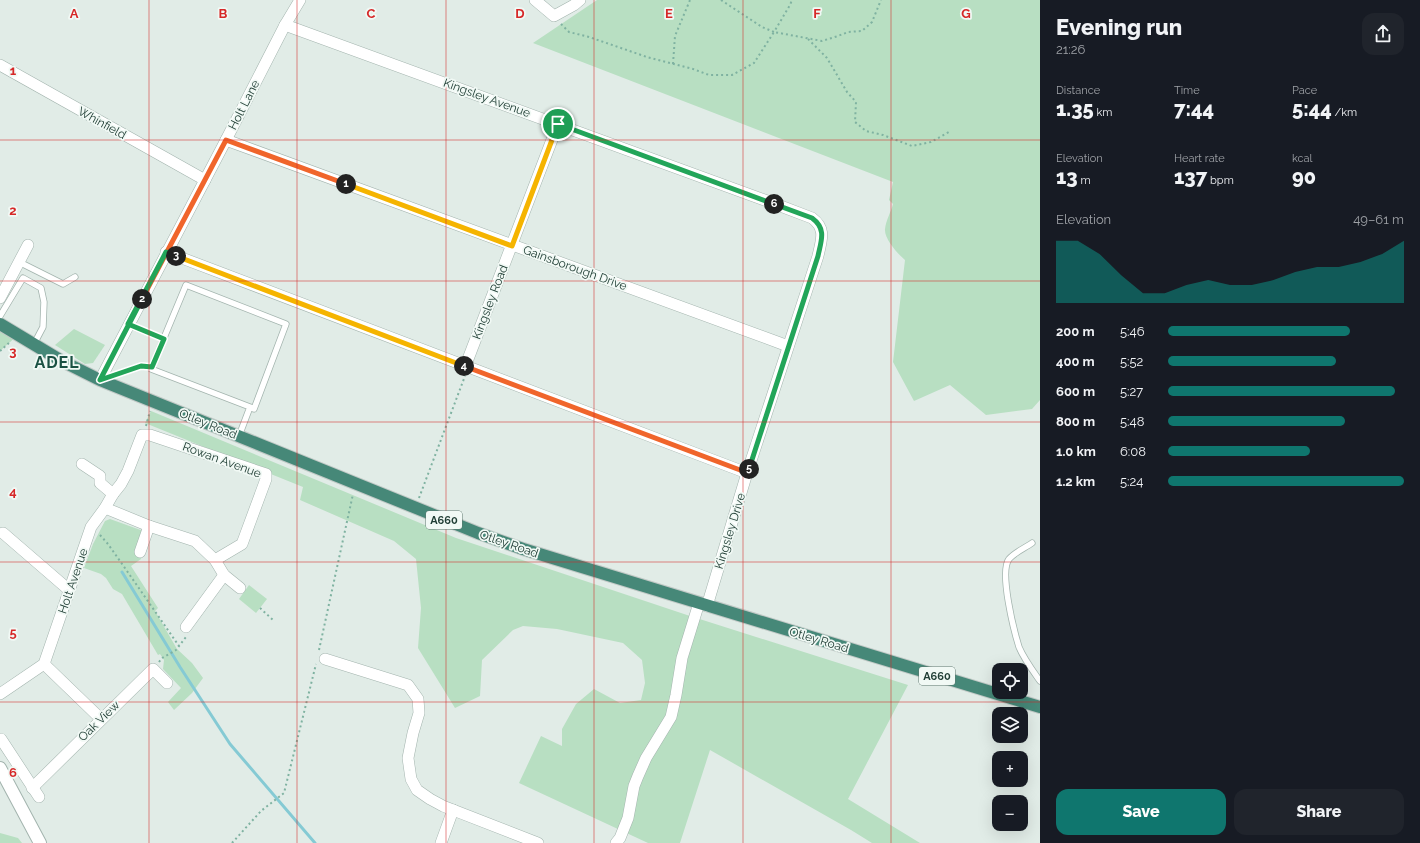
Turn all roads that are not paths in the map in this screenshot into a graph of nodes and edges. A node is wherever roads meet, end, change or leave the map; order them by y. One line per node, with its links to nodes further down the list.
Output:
1 (300, 0): 4 (street, Holt Lane)
2 (535, 0): 3 (street)
3 (580, 0)
4 (285, 24): 6 (street, Kingsley Avenue); 7 (street, Holt Lane)
5 (0, 65): 8 (street, Whinfield)
6 (558, 124): 9 (street, Kingsley Avenue); 11 (street, Kingsley Road)
7 (226, 140): 8 (street, Holt Lane); 11 (street, Gainsborough Drive)
8 (205, 180): 12 (street, Holt Lane)
9 (821, 228): 21 (street, Kingsley Drive)
10 (28, 245): 13 (street)
11 (512, 246): 21 (street, Gainsborough Drive); 22 (street, Kingsley Road)
12 (166, 252): 18 (street, Holt Lane); 22 (street)
13 (19, 262): 14 (lane); 15 (street)
14 (75, 277)
15 (0, 298)
16 (0, 316): 20 (lane)
17 (0, 324): 20 (highway, Otley Road / A660)
18 (128, 324): 19 (lane); 23 (street, Holt Lane)
19 (164, 339): 24 (lane); 24 (lane)
20 (34, 344): 23 (highway, Otley Road / A660)
21 (788, 346): 27 (street, Kingsley Drive)
22 (467, 367): 27 (street)
23 (100, 380): 25 (highway, Otley Road / A660)
24 (250, 407): 25 (lane)
25 (239, 436): 38 (highway, Otley Road / A660)
26 (82, 464): 28 (street)
27 (748, 473): 38 (street, Kingsley Drive)
28 (113, 494): 29 (street, Holt Avenue); 34 (street, Rowan Avenue)
29 (105, 508): 30 (street); 37 (street, Holt Avenue)
30 (149, 526): 33 (street); 34 (street)
31 (3, 534): 37 (street)
32 (1032, 543): 42 (lane)
33 (140, 552)
34 (216, 560): 35 (street)
35 (224, 575): 36 (street); 39 (street)
36 (240, 588)
37 (69, 590): 41 (street, Holt Avenue)
38 (703, 604): 45 (highway, Otley Road / A660); 53 (street, Kingsley Drive)
39 (186, 627)
40 (320, 660): 49 (street)
41 (44, 664): 44 (street); 46 (street)
42 (1040, 681)
43 (167, 683): 46 (street, Oak View)
44 (0, 694)
45 (1040, 707)
46 (101, 719): 47 (street, Oak View)
47 (1, 739)
48 (0, 768): 50 (street)
49 (453, 810): 51 (street); 52 (street)
50 (40, 843)
51 (441, 843)
52 (538, 843)
53 (616, 843)

